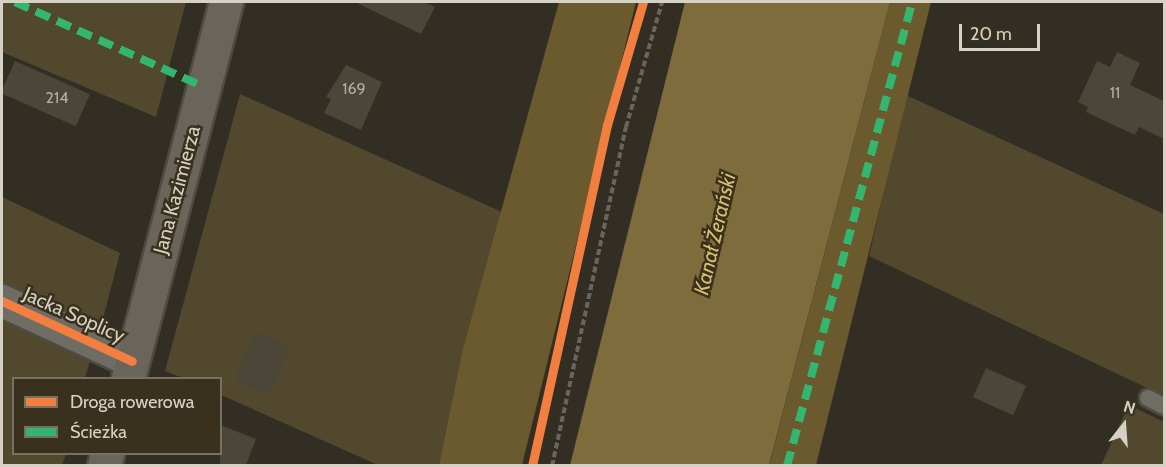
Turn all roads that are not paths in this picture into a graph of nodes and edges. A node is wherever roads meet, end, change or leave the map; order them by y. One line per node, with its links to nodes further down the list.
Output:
1 (226, 2): 3 (main road, Jana Kazimierza)
2 (2, 302): 3 (street, Jacka Soplicy)
3 (130, 370)
4 (1148, 398): 5 (lane)
5 (1164, 406)

